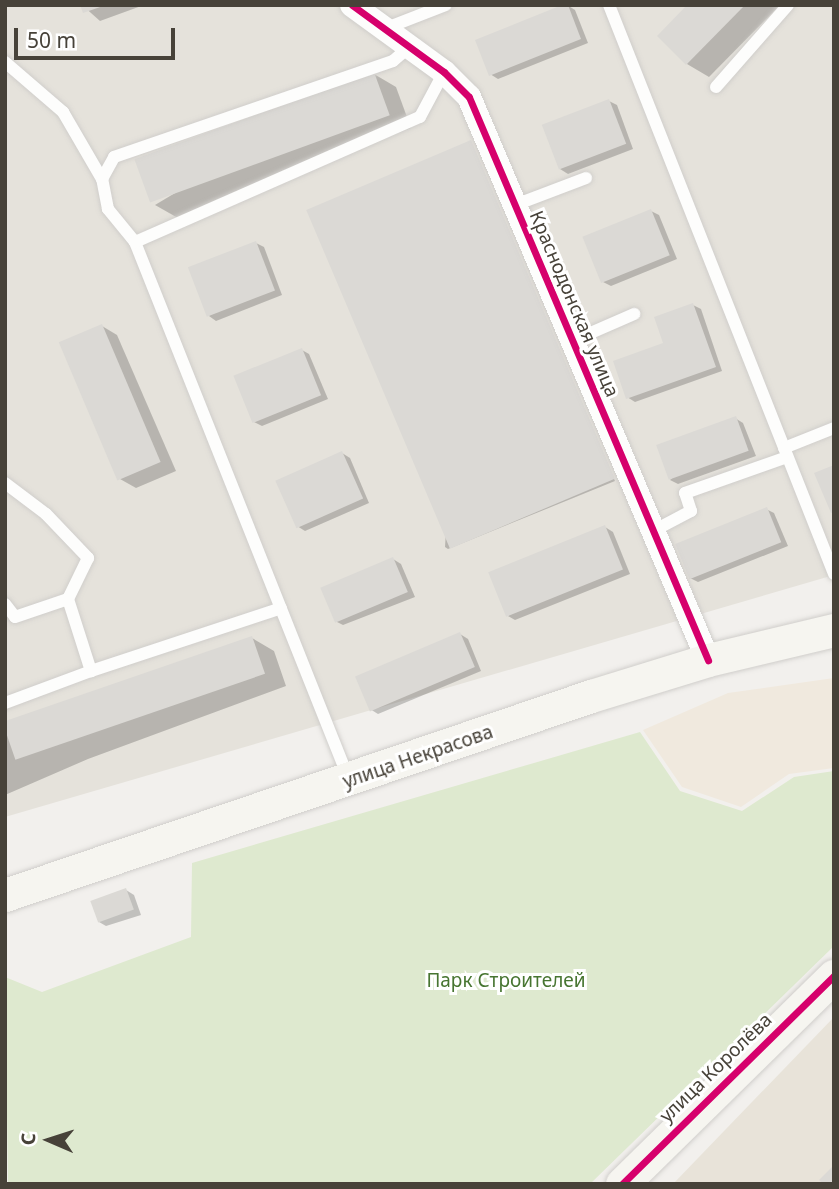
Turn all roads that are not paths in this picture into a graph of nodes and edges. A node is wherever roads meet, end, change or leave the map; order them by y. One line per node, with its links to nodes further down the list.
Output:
1 (352, 5): 5 (street, Краснодонская улица)
2 (446, 5): 5 (lane)
3 (609, 5): 17 (lane)
4 (788, 5): 9 (lane)
5 (382, 30): 6 (street, Краснодонская улица)
6 (408, 48): 8 (street, Краснодонская улица); 11 (lane)
7 (5, 62): 11 (lane)
8 (444, 72): 12 (street, Краснодонская улица); 13 (lane)
9 (716, 87)
10 (586, 178): 12 (lane)
11 (102, 179): 13 (lane)
12 (515, 205): 15 (street, Краснодонская улица)
13 (135, 242): 23 (lane)
14 (634, 314): 15 (lane)
15 (572, 341): 19 (street, Краснодонская улица)
16 (834, 428): 17 (lane)
17 (785, 452): 19 (lane); 20 (lane)
18 (5, 483): 21 (lane)
19 (653, 531): 25 (street, Краснодонская улица)
20 (834, 574)
21 (68, 599): 22 (lane); 26 (lane)
22 (5, 604)
23 (281, 608): 26 (lane); 28 (lane)
24 (834, 630): 25 (main road, улица Некрасова)
25 (708, 660): 28 (main road, улица Некрасова)
26 (91, 671): 27 (lane)
27 (5, 703)
28 (350, 781): 29 (main road, улица Некрасова)
29 (5, 895)
30 (834, 976): 31 (main road, улица Королёва)
31 (622, 1184)

